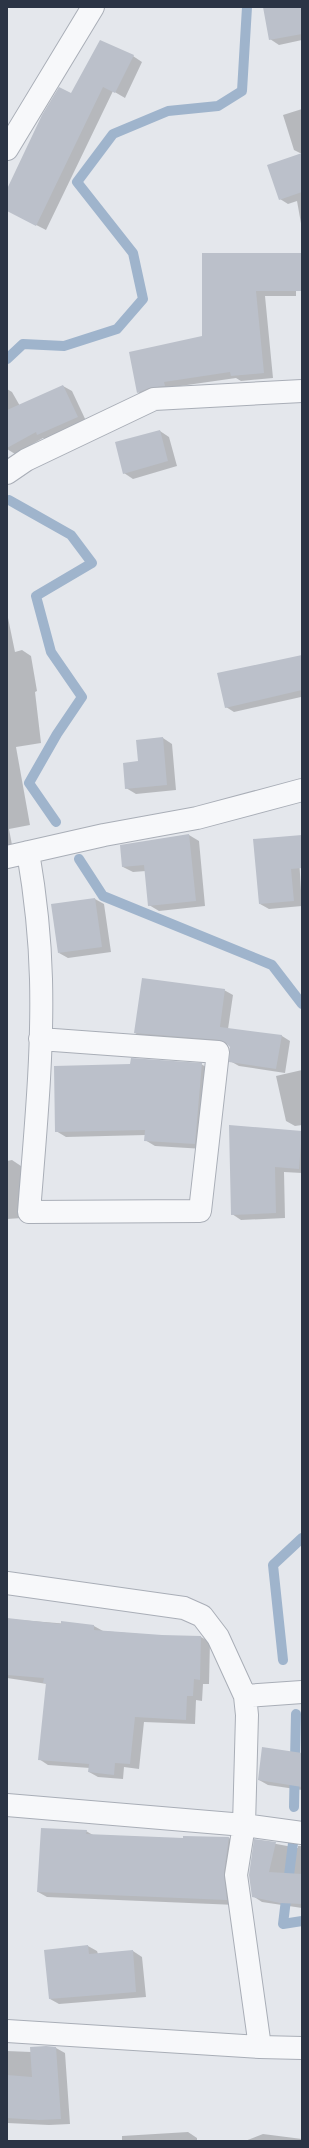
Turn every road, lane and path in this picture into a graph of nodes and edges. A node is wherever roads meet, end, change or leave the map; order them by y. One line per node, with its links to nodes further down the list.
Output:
1 (92, 7): 2 (street)
2 (7, 149)
3 (302, 392): 4 (street)
4 (7, 473)
5 (302, 790): 6 (street)
6 (28, 852): 7 (street); 8 (street)
7 (7, 857)
8 (40, 1039): 8 (street)
9 (7, 1583): 11 (street)
10 (302, 1692): 11 (street)
11 (245, 1696): 13 (street)
12 (7, 1805): 13 (street)
13 (244, 1825): 14 (street); 16 (street)
14 (302, 1833)
15 (7, 2031): 16 (street)
16 (260, 2047): 17 (street)
17 (302, 2048)

